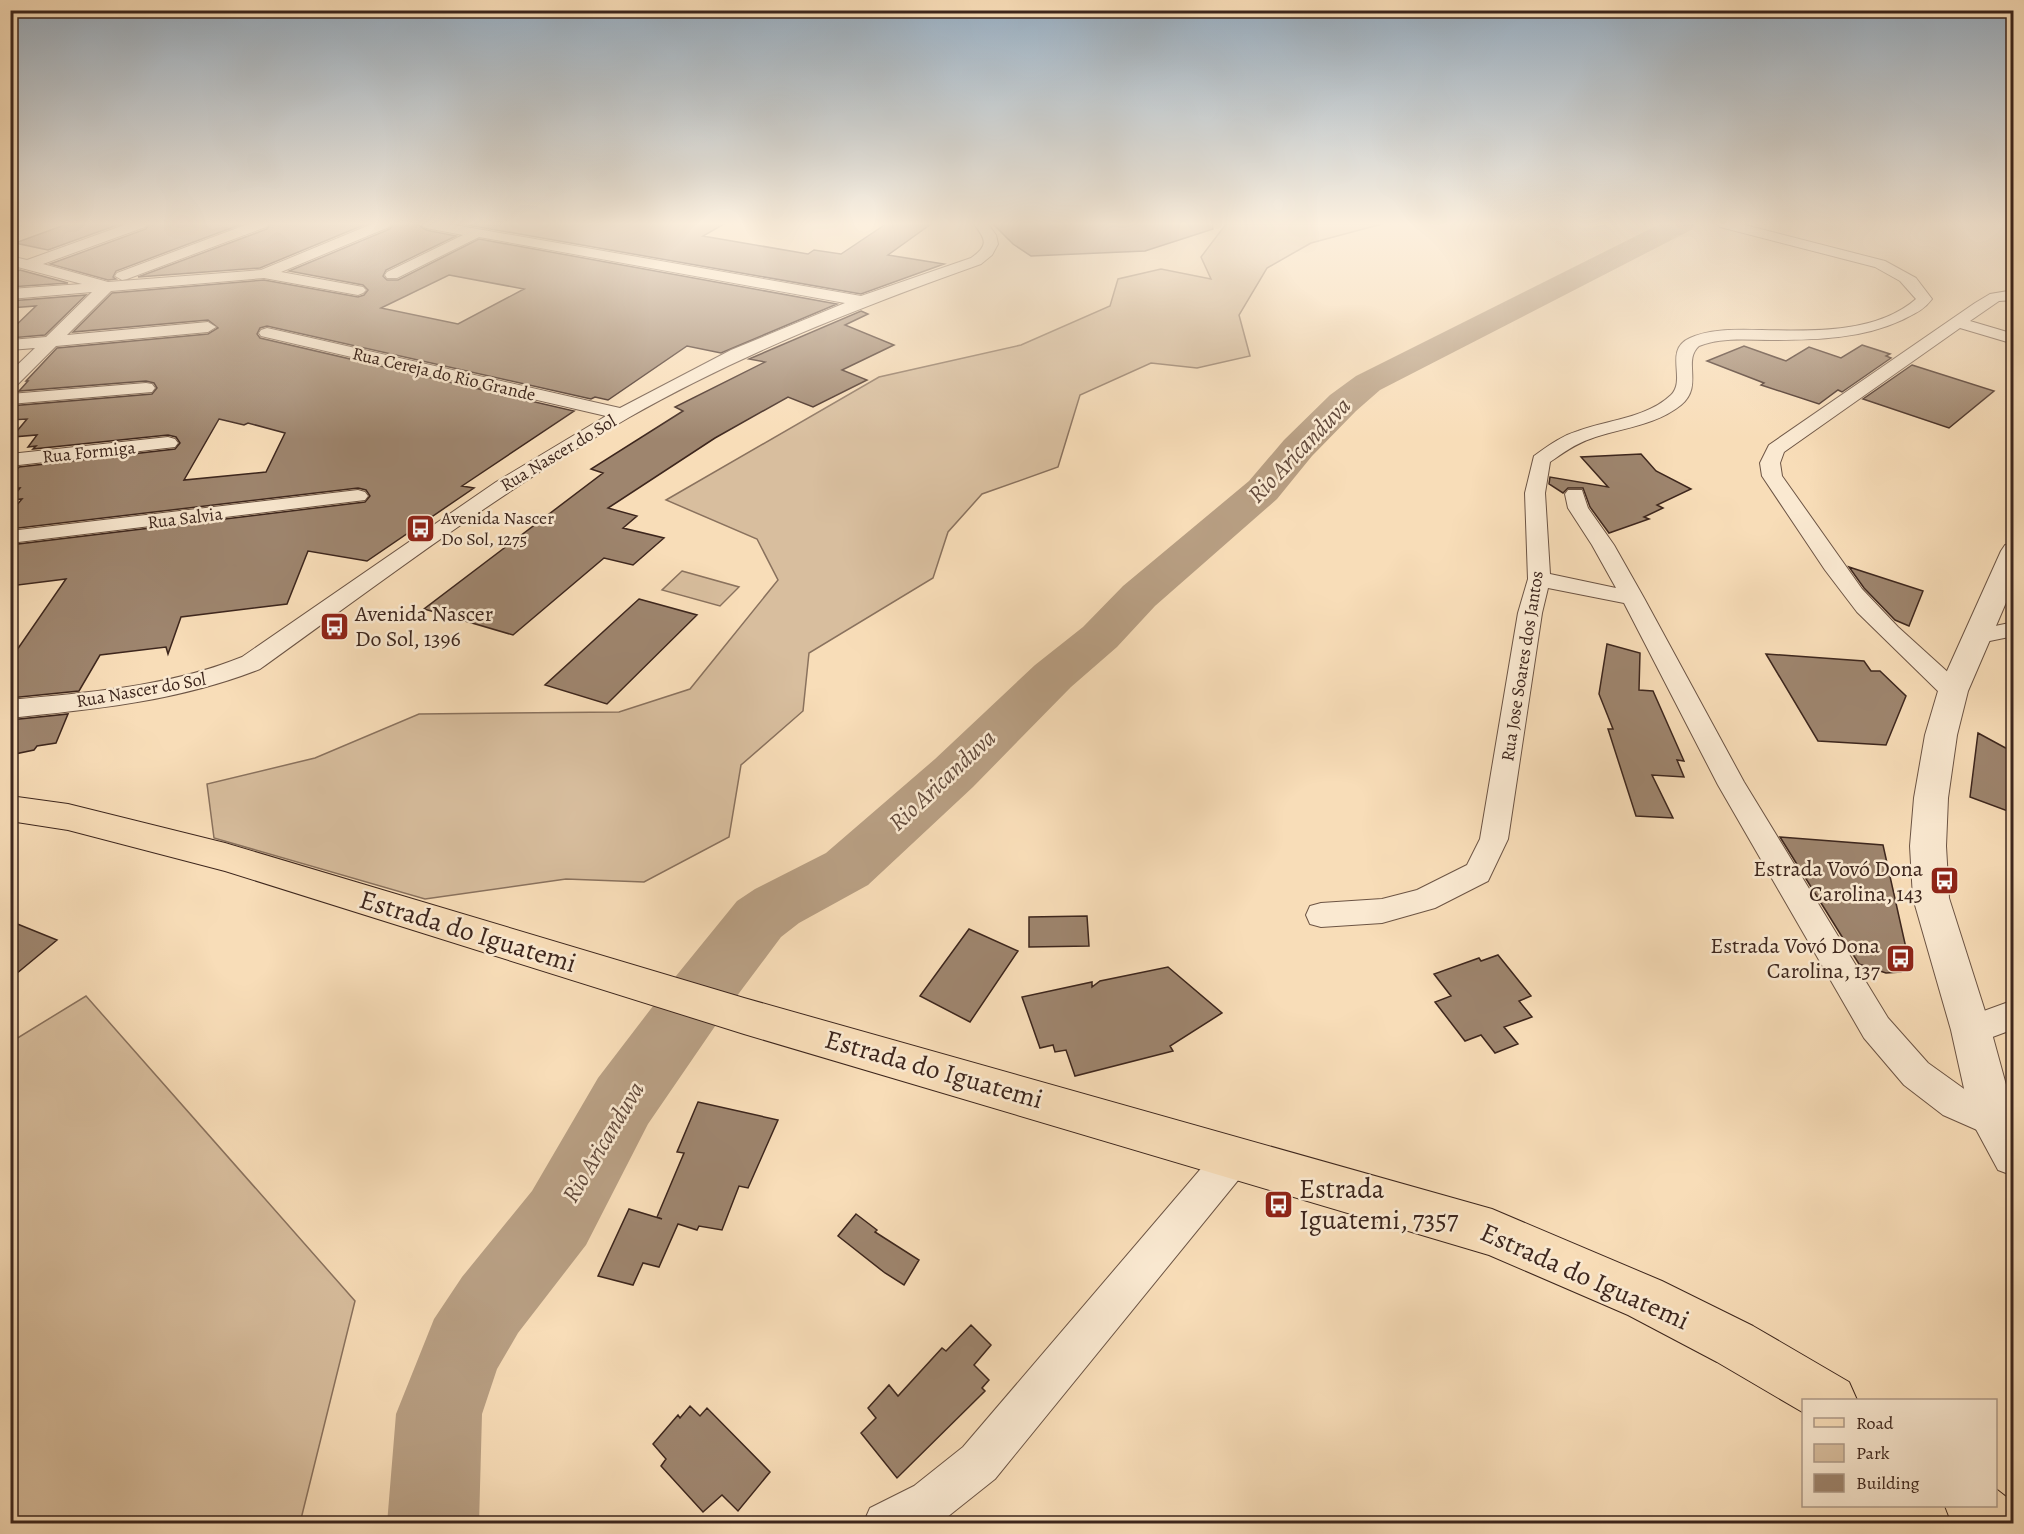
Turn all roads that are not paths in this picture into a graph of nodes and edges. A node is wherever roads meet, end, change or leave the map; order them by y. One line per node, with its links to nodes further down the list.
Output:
1 (94, 296): 11 (street)
2 (831, 296): 6 (street)
3 (878, 296): 6 (street, Rua Nascer do Sol)
4 (1922, 296): 23 (street, Rua Jose Soares dos Jantos)
5 (2008, 296): 7 (street)
6 (862, 301): 16 (street, Rua Nascer do Sol)
7 (1958, 322): 10 (street); 27 (street)
8 (208, 327): 11 (street)
9 (267, 333): 16 (street, Rua Cereja do Rio Grande)
10 (2013, 339)
11 (53, 341): 12 (street); 13 (street)
12 (10, 345)
13 (10, 382)
14 (146, 388): 15 (street)
15 (10, 399)
16 (622, 414): 28 (street, Rua Nascer do Sol)
17 (168, 443): 18 (street, Rua Formiga)
18 (10, 460)
19 (1575, 494): 24 (street)
20 (358, 496): 21 (street, Rua Salvia)
21 (10, 537)
22 (2013, 551): 26 (street)
23 (1539, 579): 24 (street); 30 (street, Rua Jose Soares dos Jantos)
24 (1633, 598): 33 (street)
25 (2013, 629): 26 (street)
26 (1975, 637): 27 (street)
27 (1953, 691): 32 (street)
28 (10, 710)
29 (10, 808): 34 (main road, Estrada do Iguatemi)
30 (1321, 915)
31 (2013, 1014): 32 (street)
32 (1971, 1030): 33 (street)
33 (2006, 1129)
34 (1235, 1156): 35 (main road, Estrada do Iguatemi); 37 (street)
35 (1828, 1399)
36 (1973, 1507): 38 (main road)
37 (886, 1524)
38 (1996, 1524)

